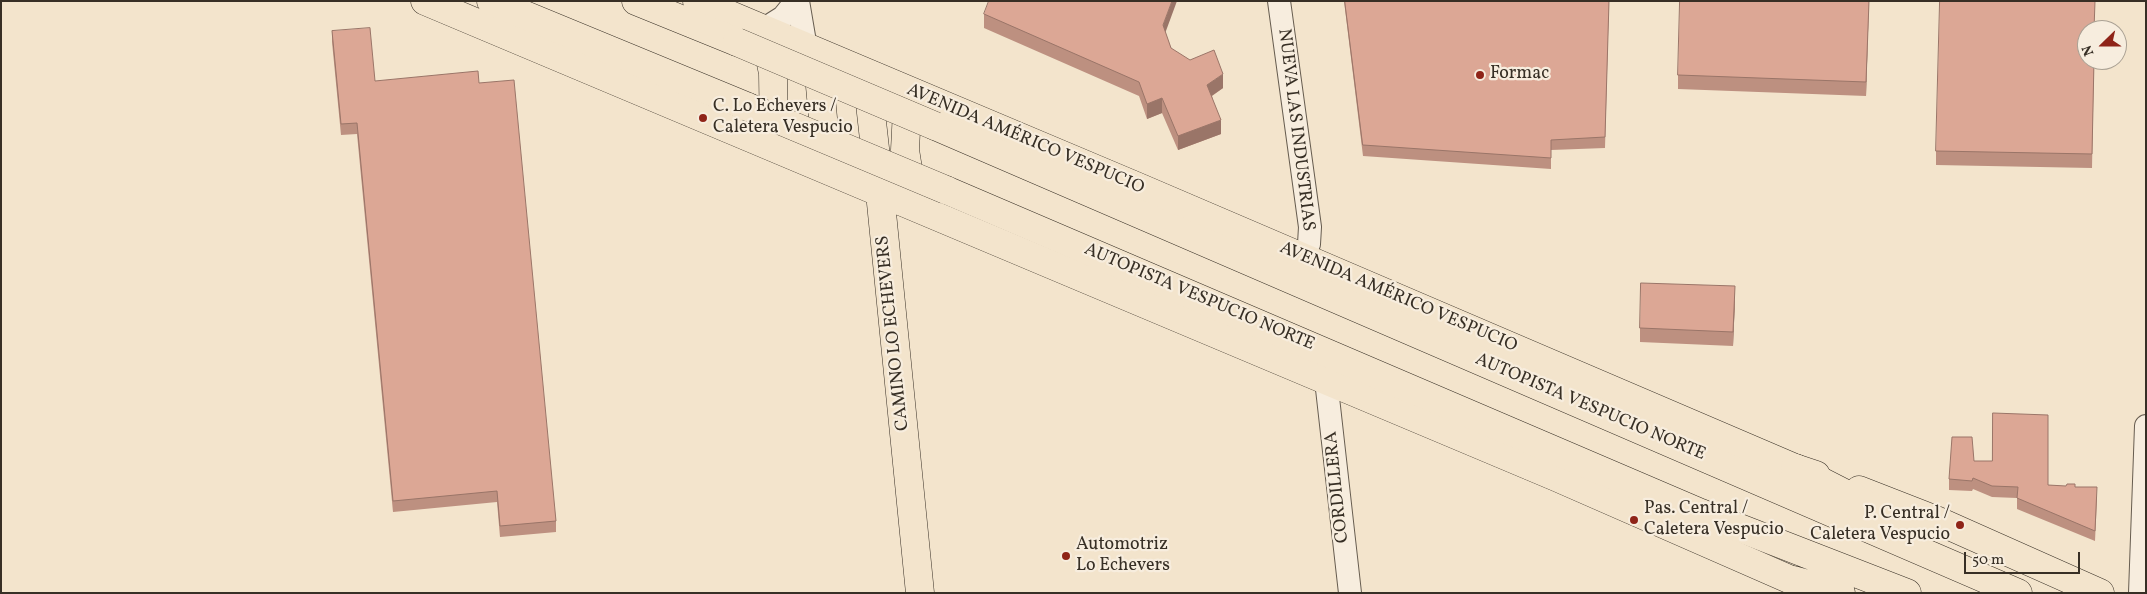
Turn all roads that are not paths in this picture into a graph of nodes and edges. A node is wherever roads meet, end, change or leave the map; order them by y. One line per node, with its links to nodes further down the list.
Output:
1 (425, 1): 11 (main road)
2 (491, 1): 25 (main road, AUTOPISTA VESPUCIO NORTE, bridge)
3 (636, 1): 26 (main road, AUTOPISTA VESPUCIO NORTE, bridge)
4 (697, 1): 7 (main road, AVENIDA AMÉRICO VESPUCIO)
5 (797, 1): 7 (street); 8 (street)
6 (1279, 1): 16 (street, NUEVA LAS INDUSTRIAS)
7 (764, 29): 8 (main road, AVENIDA AMÉRICO VESPUCIO); 11 (main road)
8 (812, 50): 9 (main road, AVENIDA AMÉRICO VESPUCIO); 12 (main road)
9 (866, 73): 10 (main road, AVENIDA AMÉRICO VESPUCIO); 13 (main road, CAMINO LO ECHEVERS)
10 (908, 91): 14 (main road); 16 (main road, AVENIDA AMÉRICO VESPUCIO)
11 (774, 147): 12 (main road)
12 (828, 169): 13 (main road)
13 (880, 193): 14 (main road); 15 (main road, CAMINO LO ECHEVERS)
14 (917, 208): 15 (main road); 17 (main road)
15 (885, 240): 21 (main road, CAMINO LO ECHEVERS)
16 (1303, 258): 19 (main road, AVENIDA AMÉRICO VESPUCIO)
17 (1326, 380): 20 (main road); 22 (street, CORDILLERA)
18 (2146, 426): 29 (street)
19 (1795, 468): 27 (main road); 28 (main road, AVENIDA AMÉRICO VESPUCIO)
20 (1792, 580): 23 (main road); 24 (main road)
21 (920, 593)
22 (1350, 593)
23 (1820, 593)
24 (1840, 593)
25 (1907, 593)
26 (2018, 593)
27 (2038, 593)
28 (2100, 593)
29 (2140, 593)

